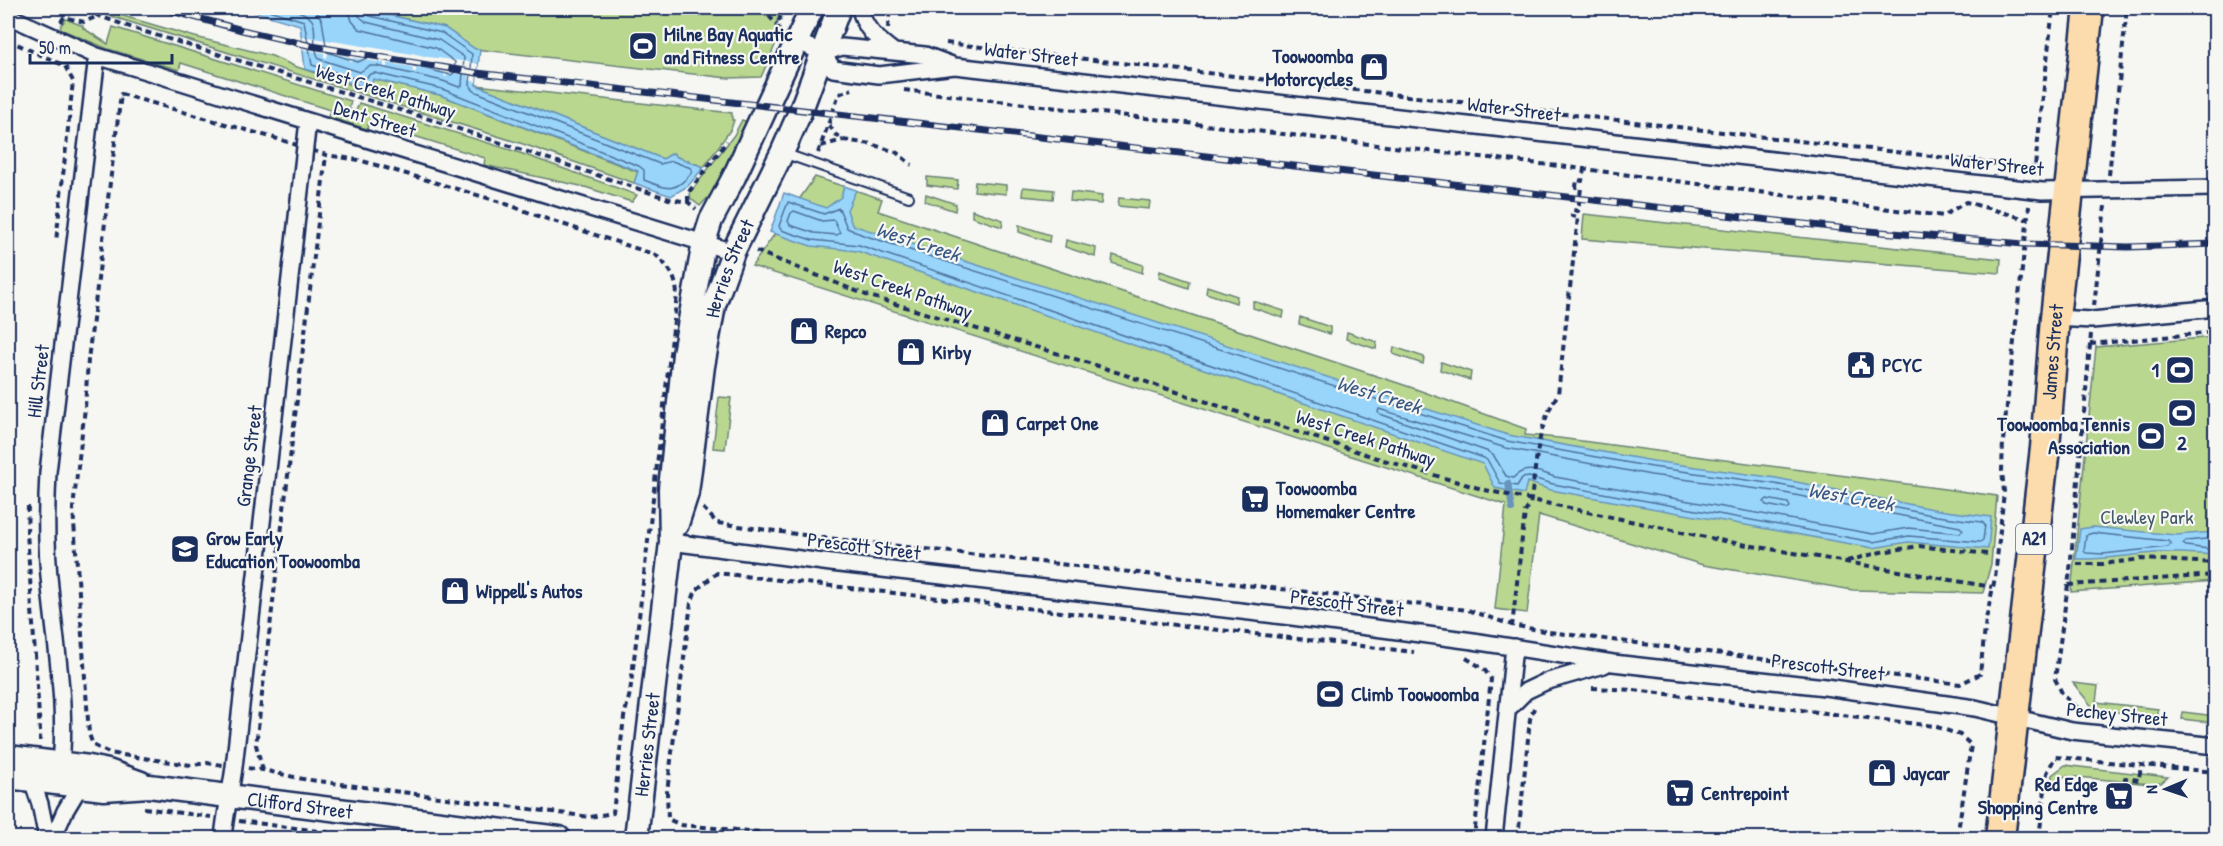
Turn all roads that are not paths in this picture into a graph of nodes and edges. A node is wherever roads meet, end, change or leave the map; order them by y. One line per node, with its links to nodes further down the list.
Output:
1 (812, 8): 6 (main road, Herries Street)
2 (839, 8): 8 (main road, Herries Street)
3 (860, 8): 7 (street)
4 (2090, 8): 14 (highway, James Street / A21)
5 (8, 16): 9 (street, Dent Street)
6 (798, 42): 8 (street, Water Street); 16 (main road, Herries Street)
7 (894, 52): 8 (street, Water Street); 10 (street, Water Street)
8 (823, 53): 10 (street, Water Street); 12 (main road, Herries Street)
9 (97, 56): 11 (street, Dent Street); 28 (street, Hill Street)
10 (955, 66): 14 (street, Water Street)
11 (308, 121): 16 (street, Dent Street); 30 (street, Grange Street)
12 (782, 153): 15 (lane); 17 (main road, Herries Street)
13 (2216, 188): 14 (street, Water Street)
14 (2069, 190): 19 (highway, James Street / A21)
15 (909, 197)
16 (704, 242): 17 (street, Dent Street); 20 (main road, Herries Street)
17 (743, 251): 20 (main road, Herries Street)
18 (2216, 308): 19 (street)
19 (2055, 318): 24 (highway, James Street / A21)
20 (671, 543): 21 (street, Prescott Street); 35 (main road, Herries Street)
21 (1514, 647): 22 (street, Prescott Street); 23 (street)
22 (1613, 663): 23 (street); 24 (street, Prescott Street)
23 (1509, 708): 36 (street)
24 (2015, 718): 25 (street, Pechey Street); 37 (highway, James Street / A21)
25 (2216, 746)
26 (8, 757): 28 (main road, Clifford Street)
27 (8, 777): 29 (main road, Clifford Street)
28 (66, 778): 29 (main road, Clifford Street); 30 (main road, Clifford Street); 32 (street)
29 (32, 780): 31 (street)
30 (231, 795): 33 (street, Grange Street); 34 (main road, Clifford Street)
31 (47, 838)
32 (53, 838)
33 (223, 838)
34 (559, 838)
35 (636, 838)
36 (1494, 838)
37 (2000, 838)

